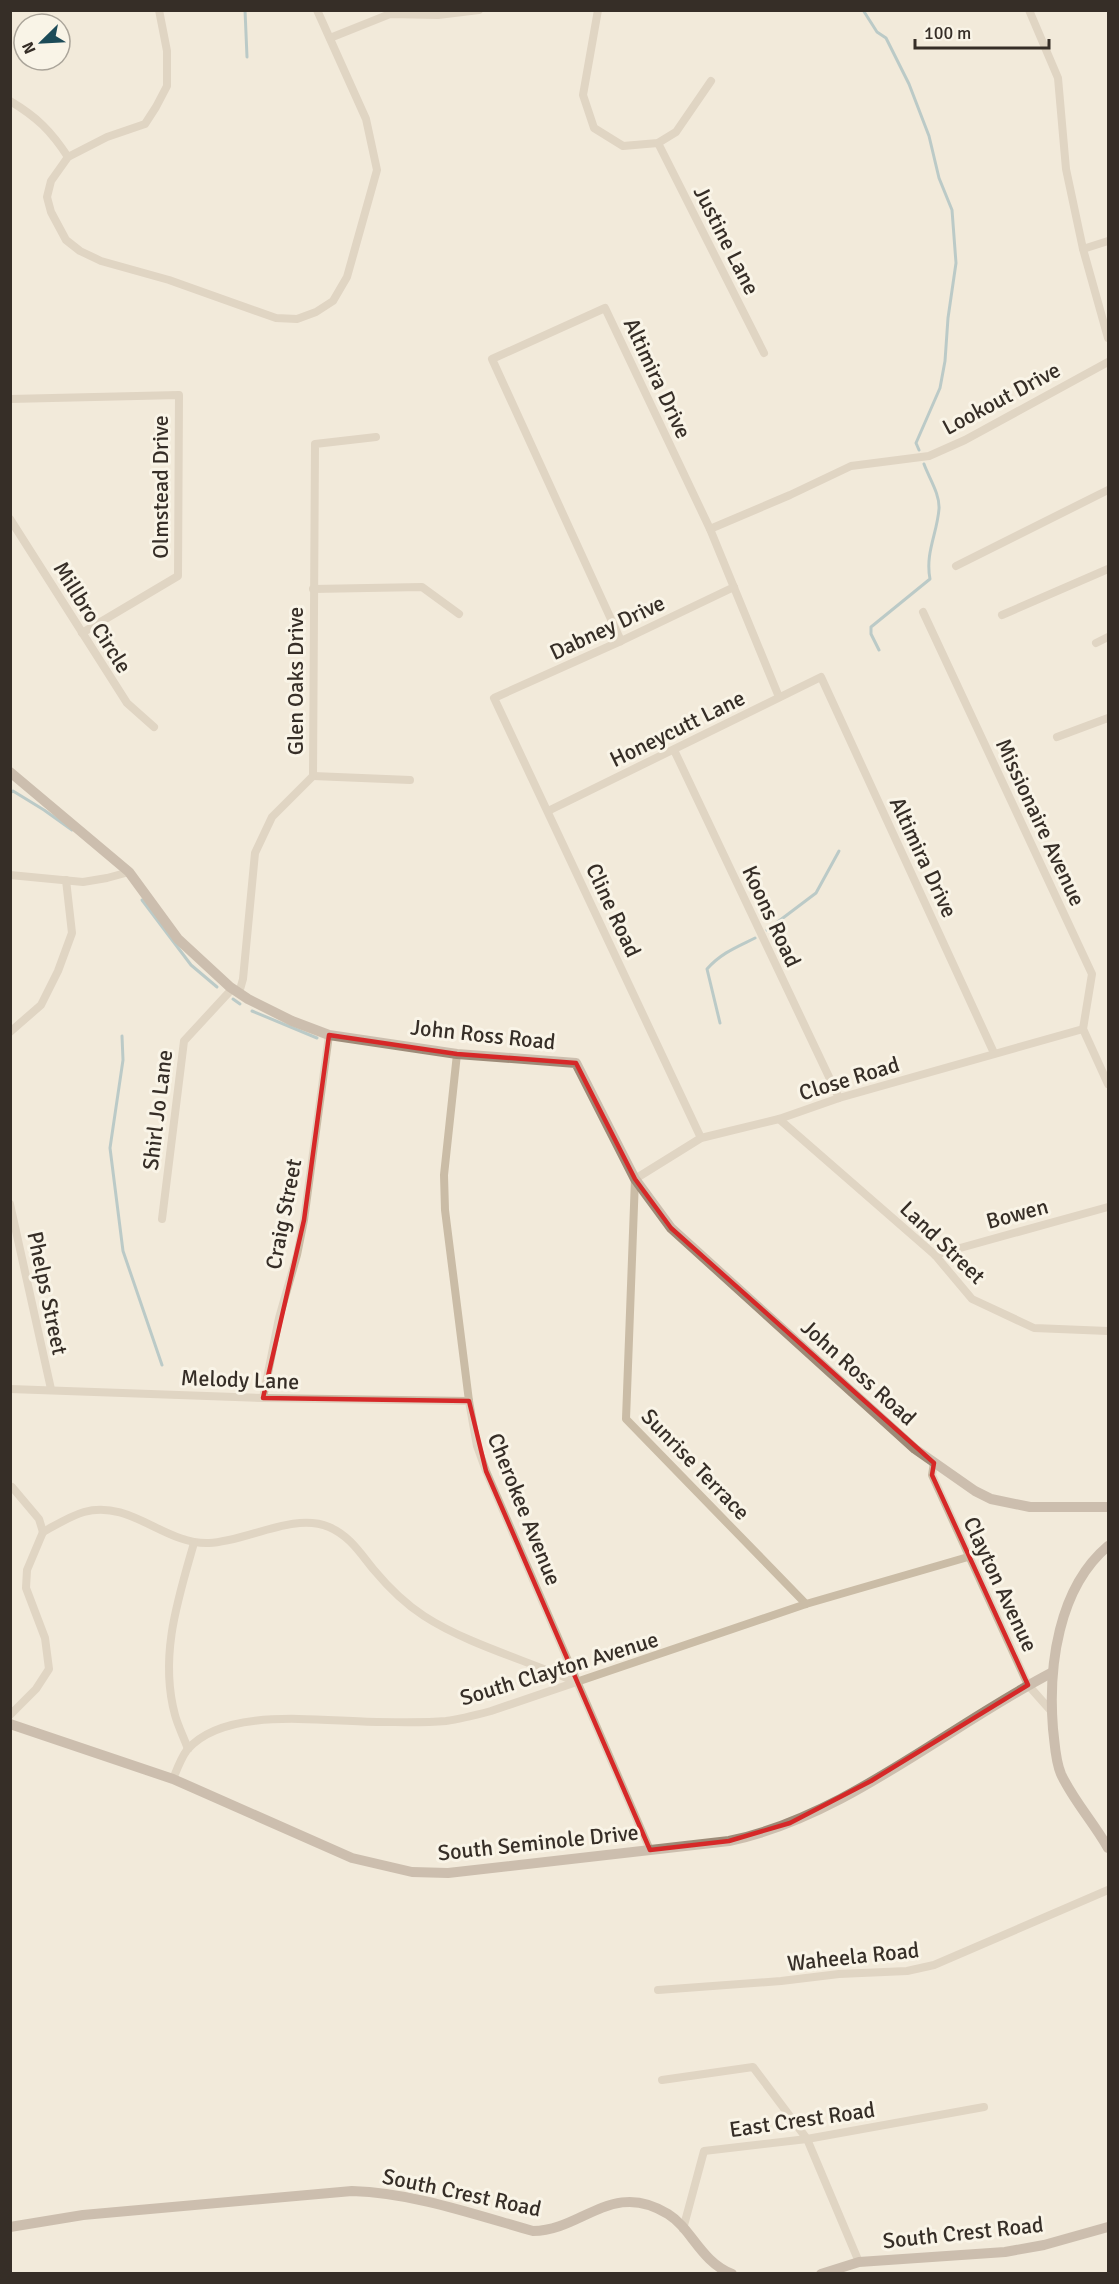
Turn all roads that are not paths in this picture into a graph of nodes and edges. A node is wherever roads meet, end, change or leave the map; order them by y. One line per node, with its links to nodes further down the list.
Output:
1 (159, 10): 10 (street)
2 (317, 10): 6 (street)
3 (479, 10): 6 (street)
4 (1029, 10): 12 (street)
5 (597, 11): 9 (street)
6 (330, 38): 10 (street)
7 (711, 81): 9 (street)
8 (10, 100): 10 (street)
9 (658, 144): 14 (street, Justine Lane)
10 (68, 157)
11 (1108, 241): 12 (street)
12 (1083, 249): 13 (street)
13 (1108, 338)
14 (764, 353)
15 (1108, 362): 20 (street, Lookout Drive)
16 (10, 399): 28 (street, Olmstead Drive)
17 (376, 437): 24 (street, Glen Oaks Drive)
18 (1108, 490): 21 (street)
19 (10, 519): 28 (street, Millbro Circle)
20 (710, 529): 23 (street, Altimira Drive); 30 (street, Altimira Drive)
21 (956, 566)
22 (1108, 569): 27 (street)
23 (734, 587): 30 (street, Dabney Drive); 33 (street, Altimira Drive)
24 (313, 589): 26 (street); 40 (street, Glen Oaks Drive)
25 (922, 612): 47 (street, Missionaire Avenue)
26 (459, 614)
27 (1002, 615)
28 (82, 633): 36 (street, Millbro Circle)
29 (1108, 638): 31 (street)
30 (621, 641): 34 (street, Dabney Drive)
31 (1096, 643)
32 (822, 677): 33 (street, Honeycutt Lane); 51 (street, Altimira Drive)
33 (779, 697): 38 (street, Honeycutt Lane)
34 (494, 698): 42 (street, Cline Road)
35 (1108, 718): 37 (street)
36 (154, 727)
37 (1057, 737)
38 (674, 750): 42 (street, Honeycutt Lane); 53 (street, Koons Road)
39 (10, 771): 43 (street, John Ross Road)
40 (313, 776): 41 (street); 46 (street, Glen Oaks Drive)
41 (410, 780)
42 (548, 811): 55 (street, Cline Road)
43 (129, 872): 45 (street); 46 (street, John Ross Road)
44 (10, 875): 45 (street)
45 (66, 880): 48 (street)
46 (236, 991): 49 (street, John Ross Road); 59 (street, Shirl Jo Lane)
47 (1083, 1029): 51 (street, Close Road); 52 (street)
48 (10, 1032)
49 (329, 1035): 50 (street, John Ross Road); 64 (street, Craig Street)
50 (457, 1053): 56 (street, John Ross Road); 65 (street, Cherokee Avenue)
51 (994, 1053): 53 (street, Close Road)
52 (1108, 1084)
53 (839, 1098): 54 (street, Close Road)
54 (779, 1119): 55 (street, Close Road); 60 (street, Land Street)
55 (701, 1138): 56 (street, Close Road)
56 (634, 1179): 66 (street, John Ross Road); 73 (street, Sunrise Terrace)
57 (10, 1204): 63 (street, Phelps Street)
58 (1108, 1207): 60 (street, Bowen)
59 (162, 1219)
60 (935, 1255): 61 (street, Land Street)
61 (1108, 1331)
62 (10, 1389): 63 (street, Melody Lane)
63 (51, 1389): 64 (street, Melody Lane)
64 (263, 1398): 65 (street, Melody Lane)
65 (469, 1401): 75 (street, Cherokee Avenue)
66 (934, 1463): 68 (street, John Ross Road); 72 (street, Clayton Avenue)
67 (12, 1487): 69 (street)
68 (1108, 1507)
69 (43, 1532): 70 (street); 78 (street)
70 (194, 1543): 75 (street); 80 (street)
71 (1108, 1546): 74 (street)
72 (968, 1557): 73 (street, South Clayton Avenue); 76 (street, Clayton Avenue)
73 (806, 1604): 75 (street, South Clayton Avenue)
74 (1053, 1672): 76 (street, South Seminole Drive); 77 (street)
75 (578, 1683): 80 (street, South Clayton Avenue); 83 (street, Cherokee Avenue)
76 (1028, 1685): 77 (street, Clayton Avenue); 83 (street, South Seminole Drive)
77 (1052, 1713): 82 (street)
78 (10, 1715)
79 (10, 1724): 81 (street, South Seminole Drive)
80 (188, 1749): 81 (street)
81 (173, 1779): 83 (street, South Seminole Drive)
82 (1108, 1848)
83 (650, 1850)
84 (1108, 1890): 85 (street, Waheela Road)
85 (658, 1990)
86 (662, 2080): 88 (street)
87 (984, 2107): 88 (street, East Crest Road)
88 (807, 2139): 91 (street, East Crest Road); 92 (street)
89 (10, 2226): 91 (street, South Crest Road)
90 (1108, 2227): 92 (street, South Crest Road)
91 (683, 2229): 93 (street, South Crest Road)
92 (859, 2262): 94 (street, South Crest Road)
93 (732, 2274)
94 (820, 2274)

